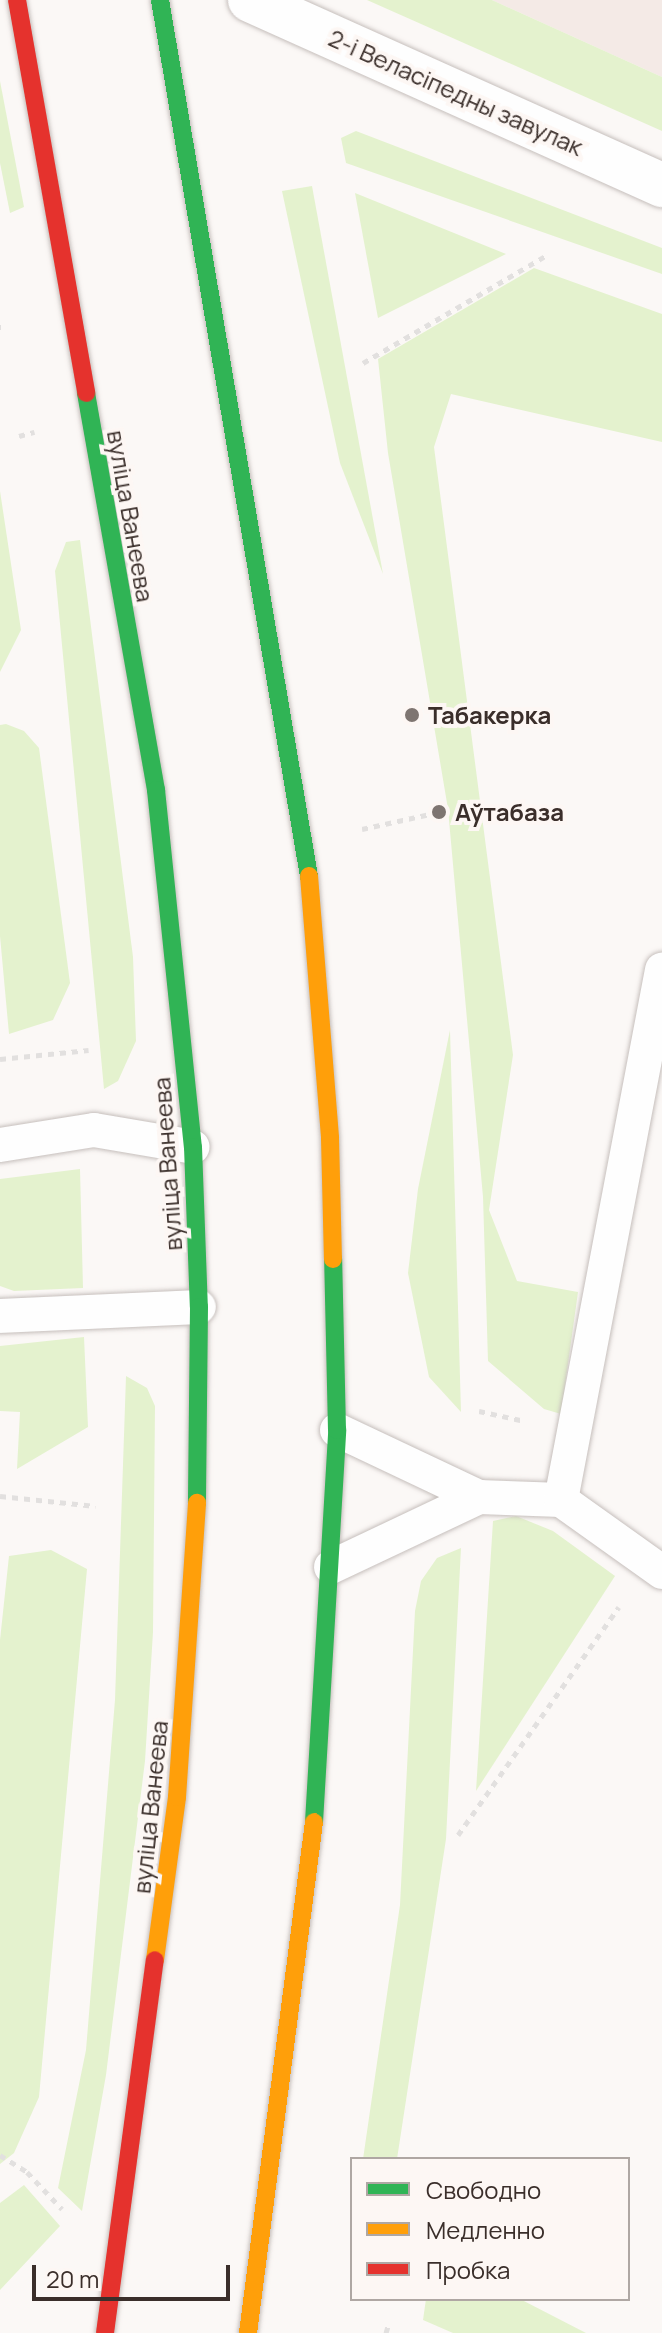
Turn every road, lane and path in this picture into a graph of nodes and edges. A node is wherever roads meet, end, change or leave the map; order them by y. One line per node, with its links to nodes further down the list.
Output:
1 (17, 0): 13 (main road, вуліца Ванеева)
2 (160, 0): 8 (main road)
3 (250, 0): 4 (street, 2-і Веласіпедны завулак)
4 (662, 185)
5 (547, 255): 6 (path)
6 (363, 363)
7 (439, 812): 8 (path)
8 (306, 841): 18 (main road)
9 (662, 970): 21 (lane)
10 (89, 1050): 11 (path)
11 (0, 1059)
12 (0, 1145): 13 (lane)
13 (193, 1147): 14 (main road, вуліца Ванеева)
14 (199, 1307): 15 (lane); 29 (main road, вуліца Ванеева)
15 (0, 1316)
16 (479, 1411): 17 (path)
17 (540, 1424)
18 (337, 1430): 20 (lane); 23 (main road)
19 (0, 1496): 22 (path)
20 (479, 1497): 21 (lane); 23 (lane)
21 (561, 1500): 24 (lane)
22 (95, 1506)
23 (331, 1567): 30 (main road)
24 (662, 1572)
25 (628, 1594): 26 (path)
26 (458, 1835)
27 (0, 2155): 28 (path)
28 (69, 2216)
29 (105, 2333)
30 (248, 2333)

